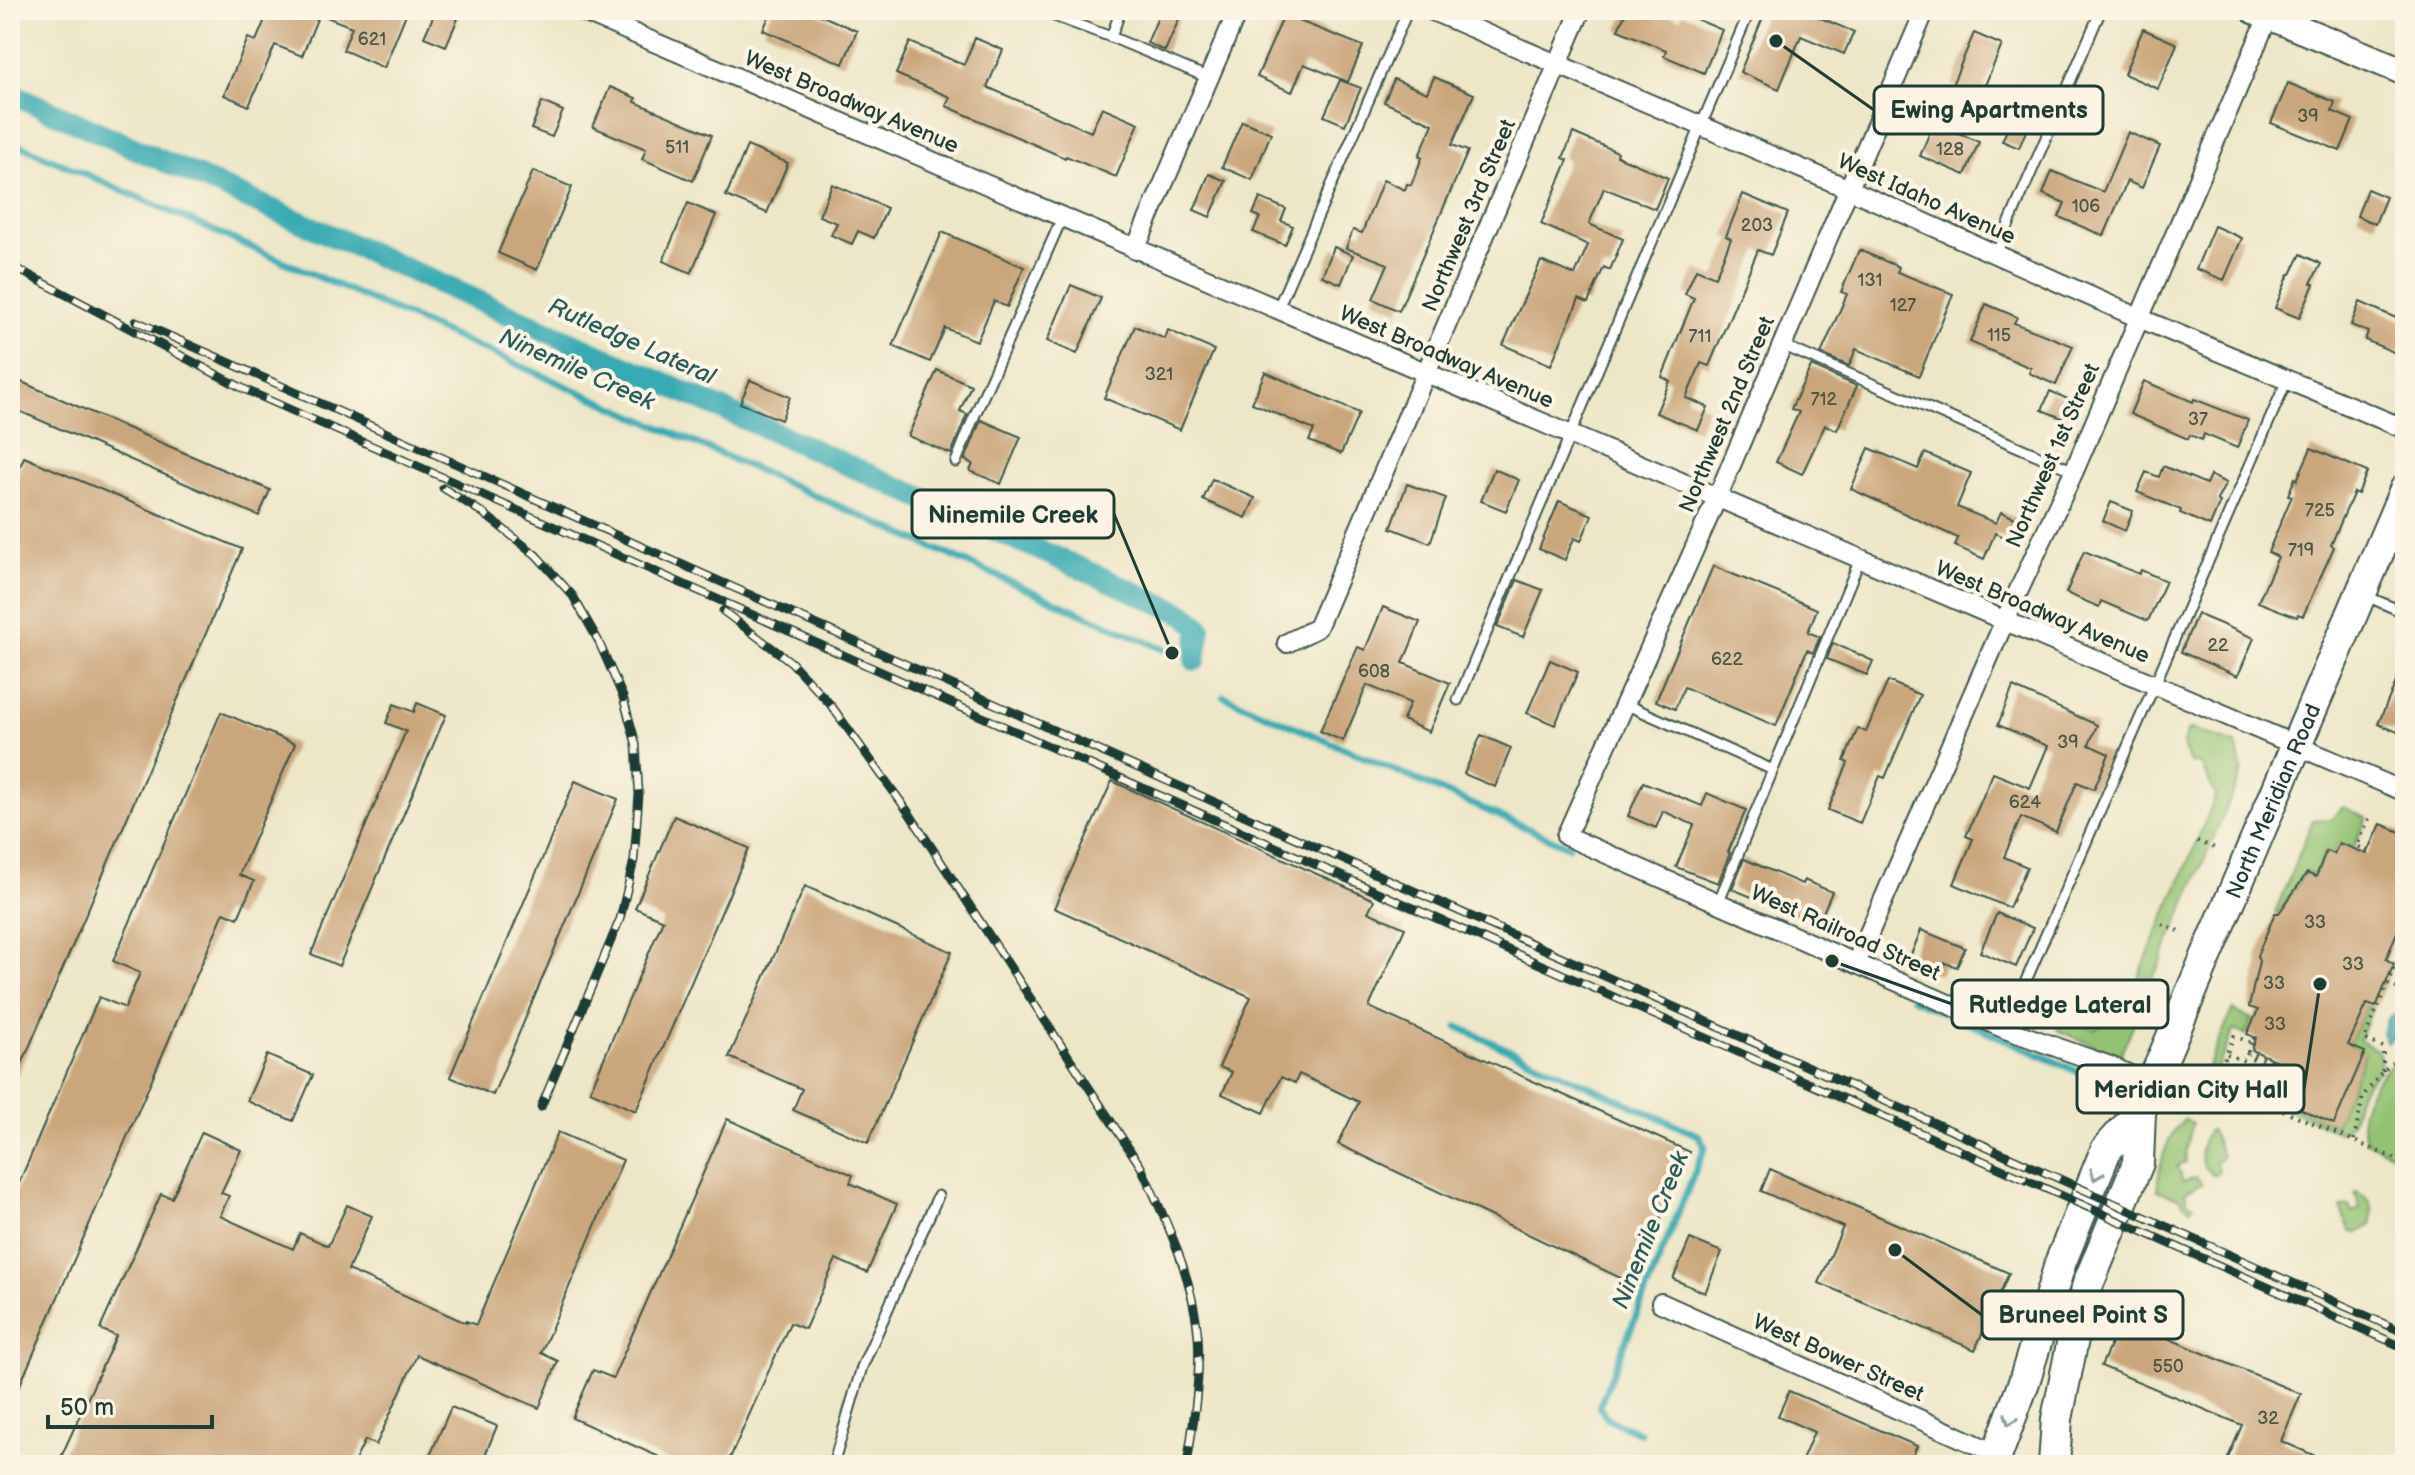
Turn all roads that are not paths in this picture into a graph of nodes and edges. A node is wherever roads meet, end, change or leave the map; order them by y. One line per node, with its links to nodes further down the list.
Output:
1 (579, 10): 18 (street, West Broadway Avenue)
2 (1038, 10): 12 (lane)
3 (1121, 10): 12 (lane)
4 (1238, 10): 15 (street)
5 (1408, 10): 21 (lane)
6 (1430, 10): 13 (street, West Idaho Avenue)
7 (1581, 10): 13 (street, Northwest 3rd Street)
8 (1750, 10): 16 (lane)
9 (1925, 10): 17 (street, Northwest 2nd Street)
10 (2101, 10): 20 (lane)
11 (2265, 12): 14 (street); 22 (street, Northwest 1st Street)
12 (1111, 37): 15 (lane)
13 (1558, 65): 16 (street, West Idaho Avenue); 24 (street, Northwest 3rd Street)
14 (2405, 72)
15 (1209, 78): 19 (street)
16 (1700, 125): 17 (street, West Idaho Avenue); 27 (lane)
17 (1849, 189): 20 (street, West Idaho Avenue); 23 (street, Northwest 2nd Street)
18 (1062, 218): 19 (street, West Broadway Avenue); 28 (lane)
19 (1135, 250): 21 (street, West Broadway Avenue)
20 (1996, 254): 22 (street, West Idaho Avenue)
21 (1277, 310): 24 (street, West Broadway Avenue)
22 (2139, 318): 25 (street, West Idaho Avenue); 29 (street, Northwest 1st Street)
23 (1782, 345): 29 (lane); 31 (street, Northwest 2nd Street)
24 (1426, 373): 27 (street, West Broadway Avenue); 36 (street, Northwest 3rd Street)
25 (2287, 380): 26 (street, West Idaho Avenue); 37 (lane)
26 (2405, 429)
27 (1570, 435): 31 (street, West Broadway Avenue); 38 (lane)
28 (956, 462)
29 (2074, 471): 35 (street, Northwest 1st Street)
30 (2405, 490): 33 (main road, North Meridian Road)
31 (1717, 498): 32 (street, West Broadway Avenue); 39 (street, Northwest 2nd Street)
32 (1860, 559): 35 (street, West Broadway Avenue); 41 (lane)
33 (2361, 594): 34 (lane); 40 (main road, North Meridian Road)
34 (2405, 613)
35 (2005, 620): 37 (street, West Broadway Avenue); 45 (street, Northwest 1st Street)
36 (1287, 643)
37 (2154, 685): 40 (street, West Broadway Avenue); 46 (lane)
38 (1458, 700)
39 (1625, 704): 41 (lane); 43 (street, Northwest 2nd Street)
40 (2297, 746): 42 (street, West Broadway Avenue); 47 (main road, North Meridian Road)
41 (1773, 770): 44 (lane)
42 (2405, 792)
43 (1566, 836): 44 (street, West Railroad Street)
44 (1718, 903): 45 (street, West Railroad Street)
45 (1856, 963): 46 (street, West Railroad Street)
46 (2005, 1029): 47 (street, West Railroad Street)
47 (2146, 1098): 50 (main road, North Meridian Road, one-way to 50); 52 (main road, North Meridian Road)
48 (938, 1196): 51 (lane)
49 (1661, 1303): 50 (street, West Bower Street)
50 (1995, 1460)
51 (833, 1465)
52 (2054, 1465)

